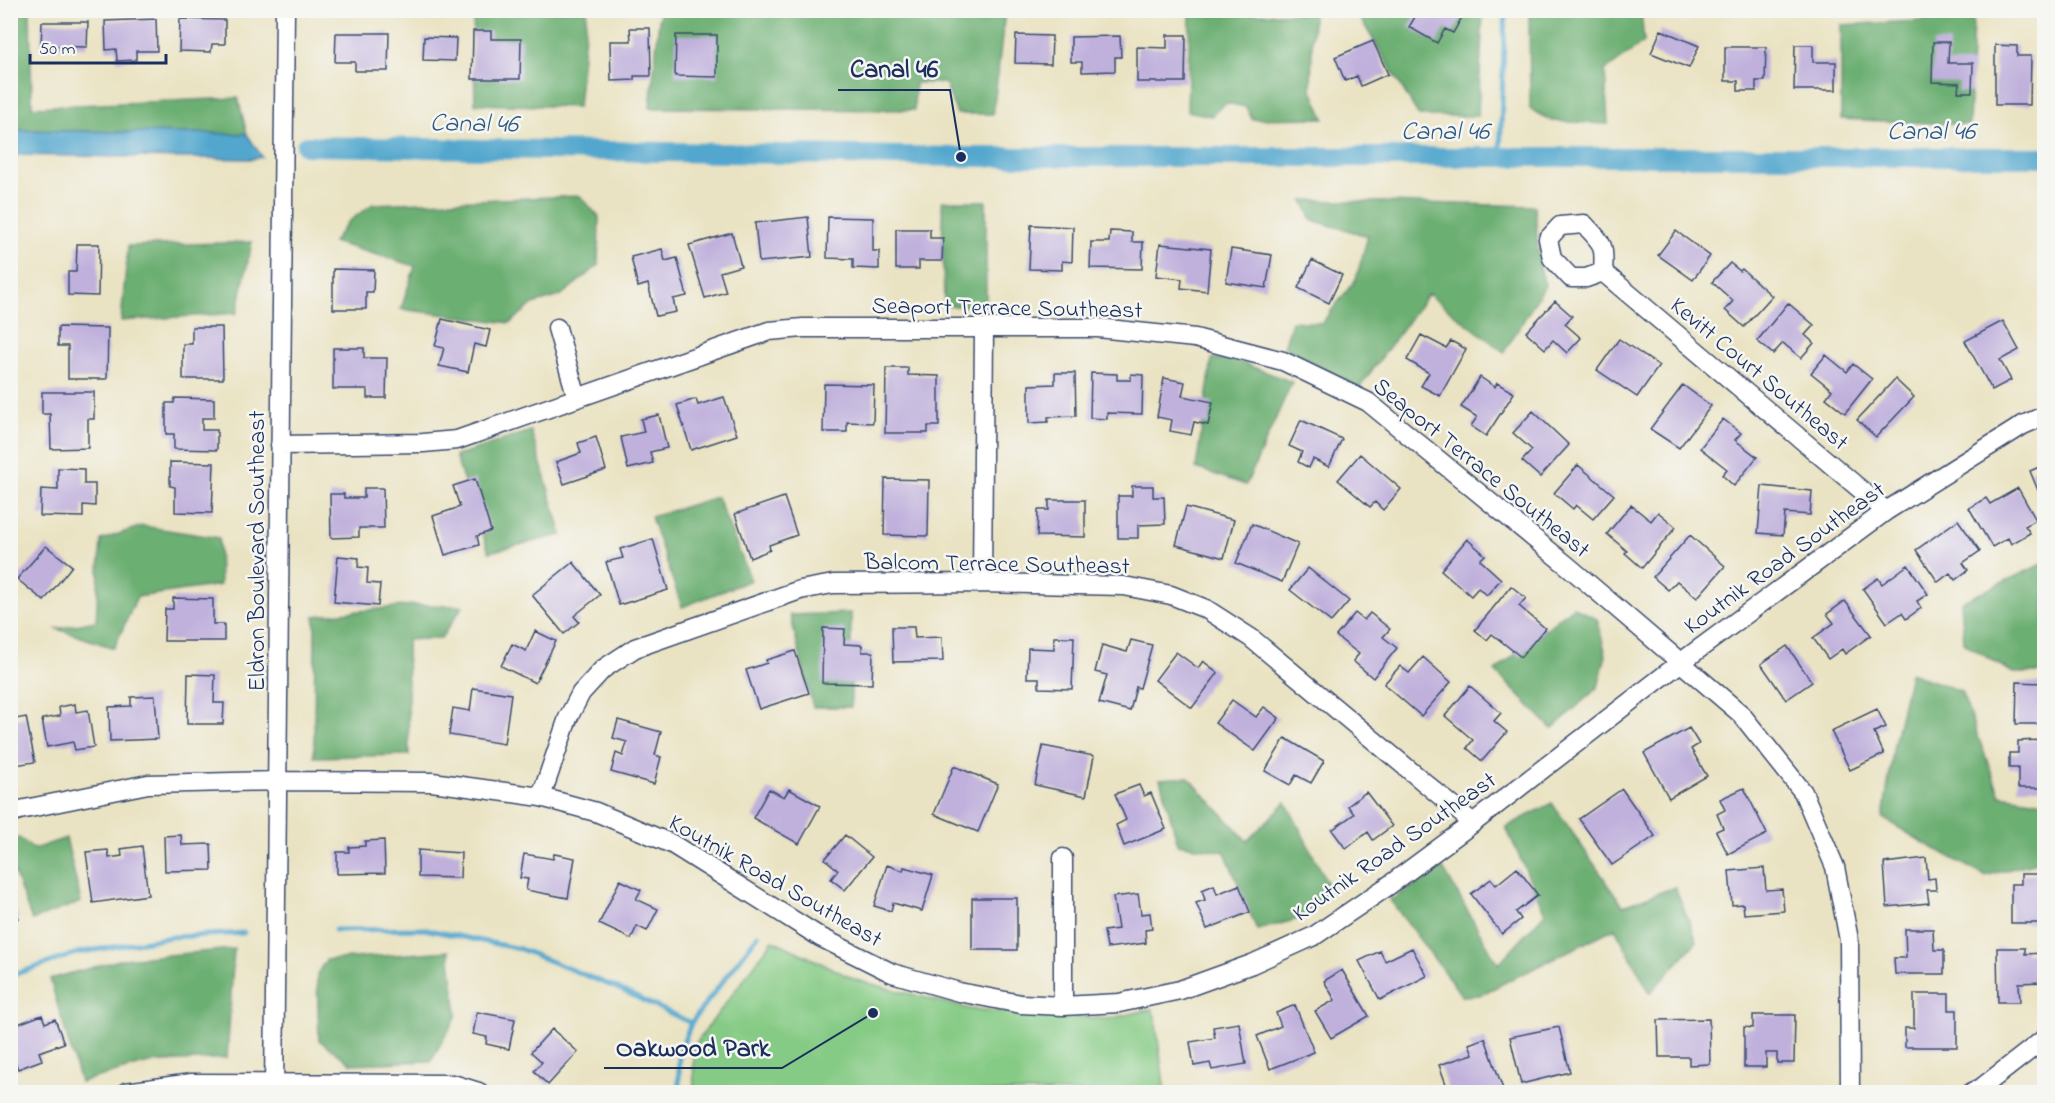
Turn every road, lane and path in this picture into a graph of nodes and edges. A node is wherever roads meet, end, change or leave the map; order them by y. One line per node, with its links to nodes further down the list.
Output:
1 (285, 10): 7 (street, Eldron Boulevard Southeast)
2 (1603, 272): 8 (street, Kevitt Court Southeast)
3 (557, 328): 5 (street)
4 (984, 328): 5 (street, Seaport Terrace Southeast); 9 (street); 10 (street, Seaport Terrace Southeast)
5 (577, 398): 7 (street, Seaport Terrace Southeast)
6 (2044, 416): 8 (street, Koutnik Road Southeast)
7 (280, 445): 11 (street, Eldron Boulevard Southeast)
8 (1886, 511): 10 (street, Koutnik Road Southeast)
9 (982, 583): 12 (street, Balcom Terrace Southeast); 14 (street, Balcom Terrace Southeast)
10 (1680, 663): 14 (street, Koutnik Road Southeast); 21 (street, Seaport Terrace Southeast)
11 (279, 781): 12 (street, Koutnik Road Southeast); 13 (street, Koutnik Road Southeast); 18 (street, Eldron Boulevard Southeast)
12 (541, 797): 16 (street, Koutnik Road Southeast)
13 (10, 813)
14 (1473, 823): 16 (street, Koutnik Road Southeast)
15 (1063, 858): 16 (street)
16 (1063, 1006)
17 (2044, 1039): 22 (street)
18 (274, 1088): 19 (street); 20 (street)
19 (126, 1092)
20 (479, 1092)
21 (1850, 1092)
22 (1972, 1092)

